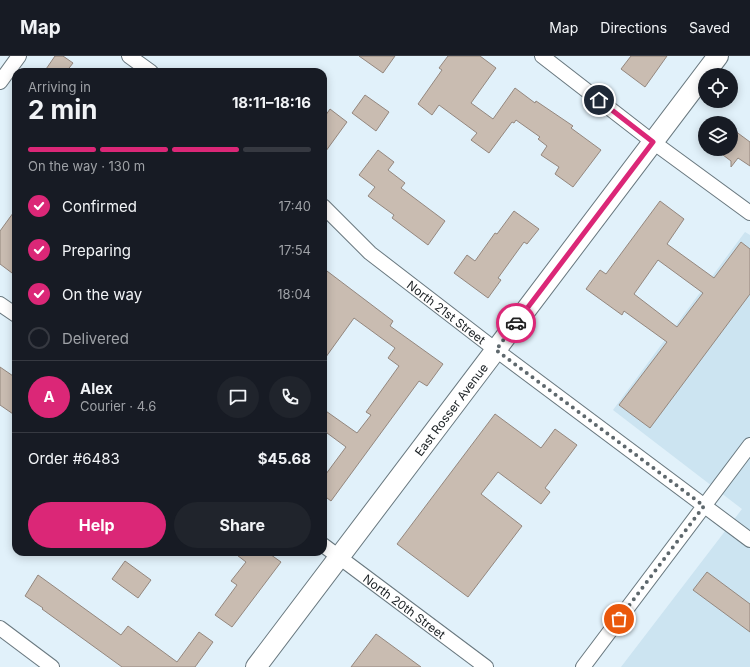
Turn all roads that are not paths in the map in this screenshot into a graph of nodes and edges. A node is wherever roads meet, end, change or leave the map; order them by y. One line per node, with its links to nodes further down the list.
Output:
1 (19, 56): 6 (street)
2 (129, 56): 5 (street)
3 (542, 56): 7 (street)
4 (718, 56): 7 (street, East Rosser Avenue)
5 (145, 68)
6 (0, 82)
7 (653, 142): 9 (street); 12 (street, East Rosser Avenue)
8 (327, 210): 12 (street, North 21st Street)
9 (750, 213)
10 (0, 304): 11 (street)
11 (12, 313)
12 (496, 350): 14 (street, North 21st Street); 17 (street, East Rosser Avenue)
13 (750, 445): 14 (street)
14 (704, 506): 15 (street, North 21st Street); 22 (street)
15 (750, 540)
16 (327, 548): 17 (street, North 20th Street)
17 (339, 557): 20 (street, East Rosser Avenue); 21 (street, North 20th Street)
18 (0, 628): 19 (street)
19 (52, 667)
20 (256, 667)
21 (486, 667)
22 (583, 667)

